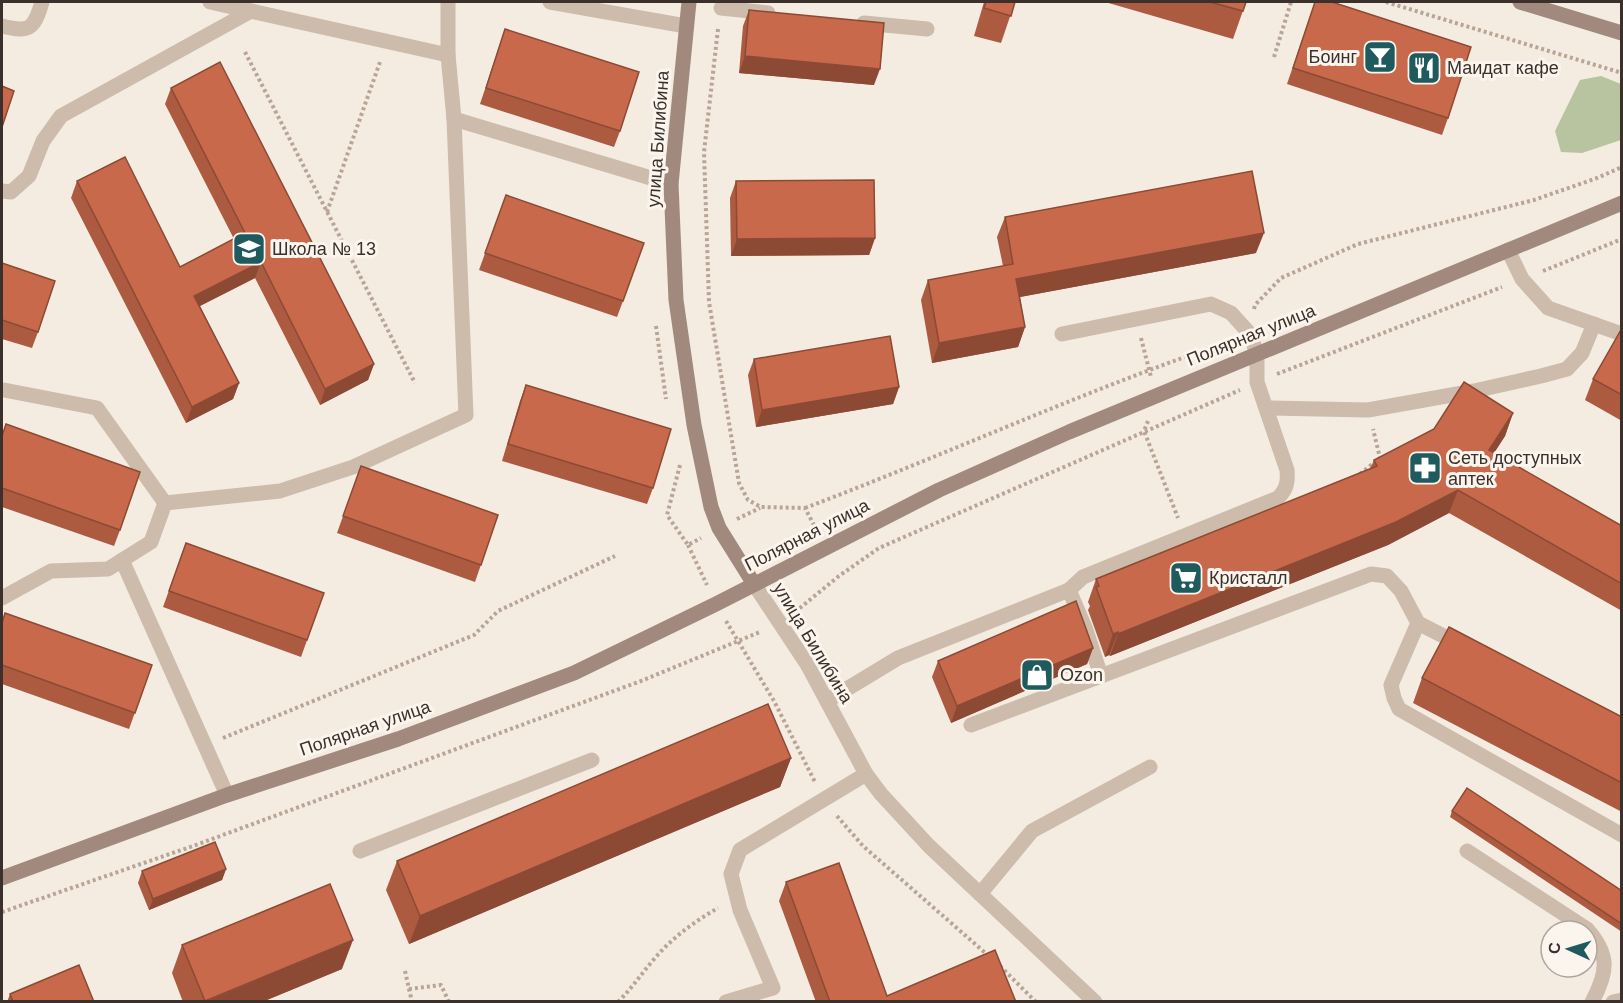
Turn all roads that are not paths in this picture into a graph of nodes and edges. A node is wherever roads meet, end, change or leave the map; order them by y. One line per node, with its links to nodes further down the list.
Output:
1 (42, 2): 11 (street)
2 (210, 2): 8 (street)
3 (448, 2): 15 (street)
4 (550, 2): 12 (street)
5 (689, 2): 12 (main road, улица Билибина)
6 (1520, 2): 14 (main road)
7 (721, 8): 9 (street)
8 (251, 11): 15 (street); 18 (street)
9 (778, 14)
10 (847, 21): 13 (street)
11 (2, 26)
12 (686, 26): 17 (main road, улица Билибина)
13 (927, 29)
14 (1622, 33)
15 (448, 55): 16 (street)
16 (454, 119): 17 (street); 27 (street)
17 (671, 184): 29 (main road, улица Билибина)
18 (2, 191)
19 (1622, 203): 20 (main road, Полярная улица)
20 (1508, 250): 21 (street); 24 (main road, Полярная улица)
21 (1594, 324): 23 (street); 26 (street)
22 (1062, 334): 24 (street)
23 (1622, 334)
24 (1257, 354): 26 (street); 29 (main road, Полярная улица)
25 (2, 392): 27 (street)
26 (1266, 408): 30 (street)
27 (165, 503): 28 (street)
28 (122, 560): 31 (street); 40 (street)
29 (754, 584): 35 (street, улица Билибина); 40 (main road, Полярная улица)
30 (1069, 590): 34 (street); 35 (street)
31 (2, 598)
32 (1418, 623): 33 (street); 34 (street); 41 (street)
33 (1473, 651)
34 (1101, 676): 36 (street)
35 (827, 701): 39 (street, улица Билибина)
36 (971, 725)
37 (592, 760): 42 (street)
38 (1150, 767): 45 (street)
39 (866, 774): 45 (street, улица Билибина); 47 (street)
40 (227, 795): 44 (main road, Полярная улица)
41 (1622, 835)
42 (360, 851)
43 (1467, 851): 49 (street)
44 (2, 878)
45 (980, 894): 48 (street, улица Билибина)
46 (1622, 1000): 50 (street)
47 (726, 1002)
48 (1095, 1002)
49 (1592, 1002)
50 (1613, 1002)

